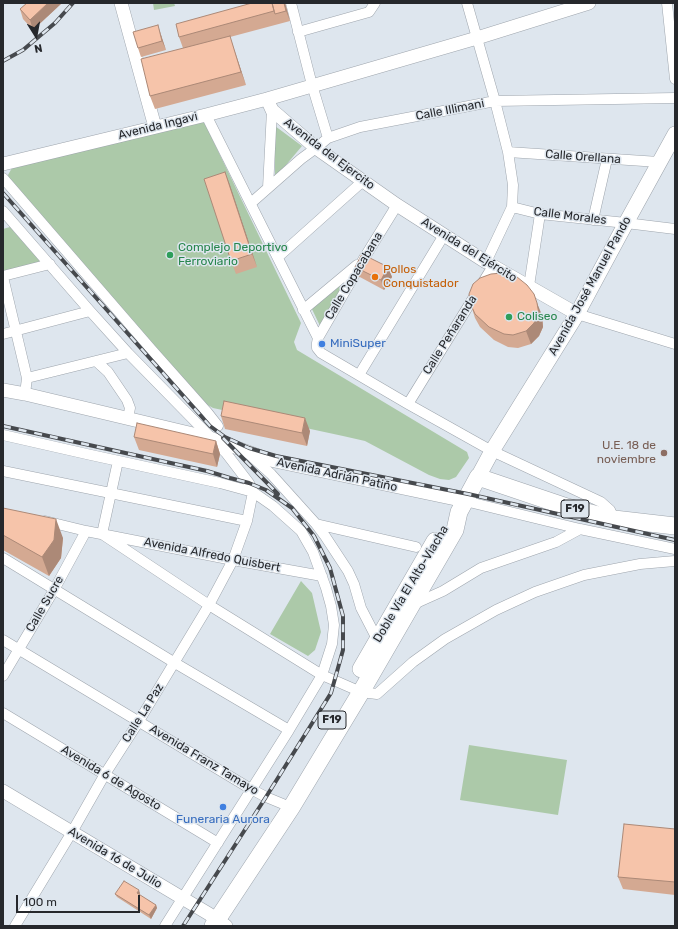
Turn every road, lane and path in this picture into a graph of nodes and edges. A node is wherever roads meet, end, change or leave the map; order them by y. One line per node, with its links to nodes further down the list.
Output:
1 (121, 3): 15 (street)
2 (291, 3): 7 (street)
3 (376, 3): 7 (street)
4 (467, 3): 8 (street, Calle Peñaranda)
5 (589, 3): 8 (street, Avenida Ingavi)
6 (667, 3): 9 (street)
7 (298, 32): 10 (street)
8 (477, 38): 10 (street, Avenida Ingavi); 12 (street, Calle Peñaranda)
9 (675, 78)
10 (312, 85): 13 (street, Avenida Ingavi); 17 (street)
11 (675, 98): 12 (street, Calle Illimani)
12 (495, 101): 17 (street, Calle Illimani); 19 (street, Calle Peñaranda)
13 (269, 104): 14 (street, Avenida Ingavi); 18 (street, Avenida del Ejercito); 25 (street)
14 (206, 115): 15 (street, Avenida Ingavi); 26 (street)
15 (155, 127): 22 (street, Avenida Ingavi)
16 (675, 134): 21 (main road, Avenida José Manuel Pando)
17 (328, 138): 18 (street, Calle Illimani)
18 (316, 148): 24 (street, Avenida del Ejercito); 25 (street, Calle Illimani)
19 (508, 152): 20 (street, Calle Orellana); 28 (street, Calle Peñaranda)
20 (607, 159): 21 (street, Calle Orellana); 31 (street)
21 (659, 162): 33 (main road, Avenida José Manuel Pando)
22 (3, 164)
23 (3, 178): 57 (street)
24 (363, 181): 27 (street, Avenida del Ejercito); 36 (street)
25 (268, 188): 26 (street, Calle Illimani)
26 (250, 203): 36 (street)
27 (397, 205): 35 (street, Avenida del Ejército); 37 (street, Calle Copacabana)
28 (512, 207): 30 (street, Calle Morales); 39 (street, Calle Peñaranda)
29 (3, 211): 32 (street)
30 (540, 214): 31 (street, Calle Morales); 41 (street)
31 (593, 220): 33 (street, Calle Morales)
32 (7, 221): 38 (street)
33 (626, 223): 34 (street, Calle Morales); 44 (main road, Avenida José Manuel Pando)
34 (675, 230)
35 (444, 235): 39 (street, Avenida del Ejército); 51 (street)
36 (278, 257): 42 (street)
37 (363, 260): 42 (street); 47 (street, Calle Copacabana)
38 (50, 264): 40 (street); 43 (street)
39 (490, 264): 41 (street, Avenida del Ejército); 55 (street, Calle Peñaranda)
40 (3, 276): 45 (street)
41 (529, 286): 44 (street, Avenida del Ejército)
42 (303, 310): 47 (street)
43 (90, 312): 45 (street); 49 (street)
44 (577, 314): 48 (street, Avenida del Ejército); 61 (main road, Avenida José Manuel Pando)
45 (16, 331): 46 (street); 52 (street)
46 (3, 334)
47 (317, 343): 51 (street)
48 (675, 344)
49 (128, 353): 50 (street); 59 (street)
50 (96, 361): 52 (street); 56 (street)
51 (359, 375): 55 (street)
52 (27, 378): 54 (street)
53 (3, 390): 54 (street, Avenida Adrián Patiño)
54 (25, 394): 56 (street, Avenida Adrián Patiño)
55 (408, 404): 61 (street)
56 (128, 418): 59 (street, Avenida Adrián Patiño)
57 (218, 426)
58 (3, 435): 62 (street)
59 (210, 438): 60 (street, Avenida Adrián Patiño); 65 (street)
60 (246, 451): 67 (street, Avenida Adrián Patiño); 71 (street)
61 (492, 451): 64 (main road, Avenida José Manuel Pando); 68 (street)
62 (118, 461): 65 (street); 66 (street)
63 (3, 471): 66 (street)
64 (478, 477): 67 (highway, F19); 68 (highway, F19)
65 (253, 492): 70 (street, Calle La Paz); 81 (street)
66 (111, 494): 70 (street); 75 (street)
67 (462, 507): 73 (street, Avenida Adrián Patiño); 83 (highway, Doble Vía El Alto-Viacha / F19); 85 (highway, Doble Vía El Alto-Viacha / F19)
68 (614, 518): 72 (highway, F19)
69 (33, 519): 74 (street, Avenida Alfredo Quisbert)
70 (247, 521): 79 (street, Calle La Paz)
71 (316, 524): 76 (street); 85 (street)
72 (675, 526)
73 (580, 529): 77 (street, Avenida Adrián Patiño); 83 (street)
74 (86, 530): 75 (street, Avenida Alfredo Quisbert); 82 (street, Calle Sucre)
75 (102, 534): 79 (street, Avenida Alfredo Quisbert); 84 (street)
76 (416, 547)
77 (675, 549)
78 (3, 558): 82 (street)
79 (233, 560): 81 (street, Avenida Alfredo Quisbert); 84 (street, Calle La Paz)
80 (675, 561): 91 (street)
81 (322, 576): 89 (street)
82 (54, 590): 87 (street, Calle Sucre); 88 (street)
83 (412, 604): 91 (highway, Doble Vía El Alto-Viacha / F19)
84 (210, 605): 88 (street, Calle La Paz); 89 (street)
85 (377, 639): 91 (highway, Doble Vía El Alto-Viacha / F19)
86 (3, 640): 87 (street, Avenida Franz Tamayo)
87 (19, 649): 90 (street, Calle Sucre); 93 (street, Avenida Franz Tamayo)
88 (175, 663): 93 (street, Calle La Paz); 94 (street)
89 (322, 675): 91 (street); 94 (street)
90 (3, 676)
91 (356, 690): 98 (highway, Doble Vía El Alto-Viacha / F19); 102 (highway, Doble Vía El Alto-Viacha / F19)
92 (3, 713): 95 (street, Avenida 6 de Agosto)
93 (139, 721): 95 (street, Calle La Paz); 96 (street, Avenida Franz Tamayo)
94 (289, 730): 96 (street)
95 (105, 774): 99 (street, Calle La Paz); 100 (street, Avenida 6 de Agosto)
96 (251, 789): 98 (street, Avenida Franz Tamayo); 100 (street)
97 (3, 791): 99 (street, Avenida 16 de Julio)
98 (282, 804): 102 (highway, Doble Vía El Alto-Viacha / F19)
99 (72, 832): 101 (street, Avenida 16 de Julio); 103 (street, Calle La Paz)
100 (218, 843): 101 (street)
101 (182, 899): 102 (street, Avenida 16 de Julio); 104 (street)
102 (213, 922)
103 (15, 926)
104 (165, 926)

